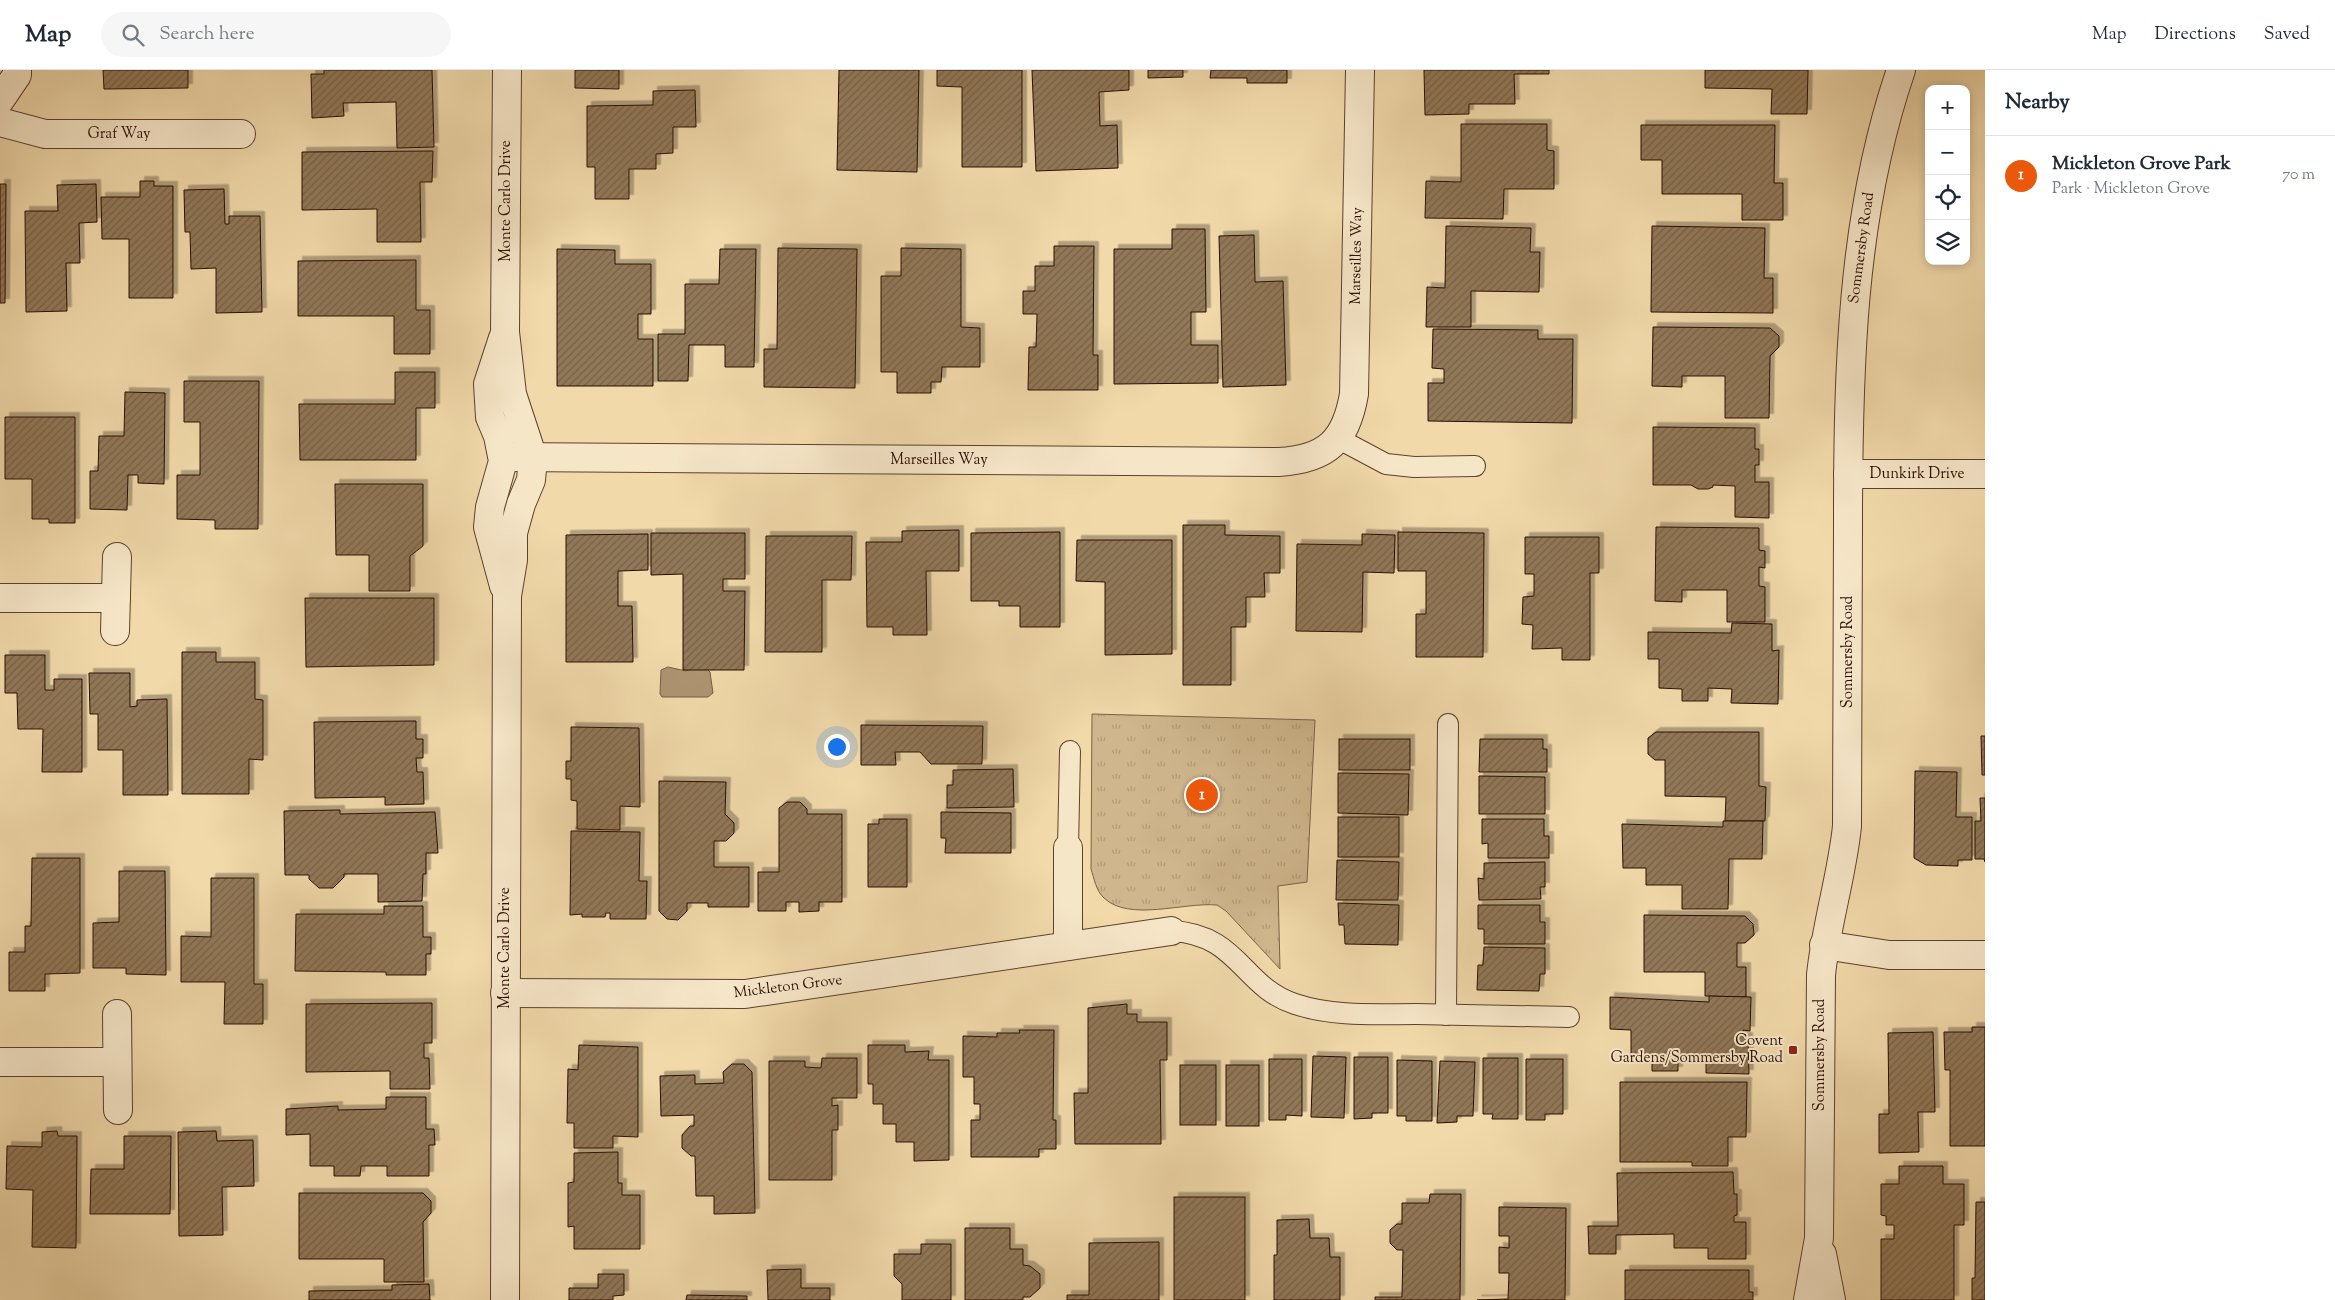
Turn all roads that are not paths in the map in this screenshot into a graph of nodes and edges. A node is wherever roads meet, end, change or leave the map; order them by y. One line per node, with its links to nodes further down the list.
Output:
1 (17, 70): 5 (street)
2 (507, 70): 8 (street, Monte Carlo Drive)
3 (1360, 70): 9 (street, Marseilles Way)
4 (1901, 70): 13 (street, Sommersby Road)
5 (0, 100)
6 (0, 122): 7 (street, Graf Way)
7 (241, 134)
8 (505, 332): 10 (street, Monte Carlo Drive); 11 (street, Monte Carlo Drive)
9 (1339, 439): 11 (street, Marseilles Way); 12 (lane)
10 (503, 457): 11 (street, Marseilles Way); 16 (street, Monte Carlo Drive)
11 (533, 458): 16 (street, Monte Carlo Drive)
12 (1475, 466)
13 (1848, 474): 14 (street, Dunkirk Drive); 24 (street, Sommersby Road)
14 (1985, 474)
15 (117, 557): 18 (street)
16 (507, 596): 27 (street, Monte Carlo Drive)
17 (0, 598): 18 (street)
18 (116, 598): 19 (street)
19 (115, 632)
20 (1448, 724): 29 (lane)
21 (1070, 750): 22 (lane)
22 (1068, 848): 25 (street)
23 (1171, 931): 25 (street, Mickleton Grove); 29 (lane)
24 (1824, 945): 26 (street); 34 (street, Sommersby Road)
25 (1068, 946): 27 (street, Mickleton Grove)
26 (1985, 956)
27 (505, 993): 35 (street, Monte Carlo Drive)
28 (117, 1014): 32 (street)
29 (1446, 1015): 30 (lane)
30 (1569, 1017)
31 (0, 1062): 32 (street)
32 (117, 1062): 33 (street)
33 (118, 1110)
34 (1819, 1238): 36 (street, Sommersby Road); 37 (street, Sommersby Road)
35 (505, 1300)
36 (1808, 1300)
37 (1831, 1300)

